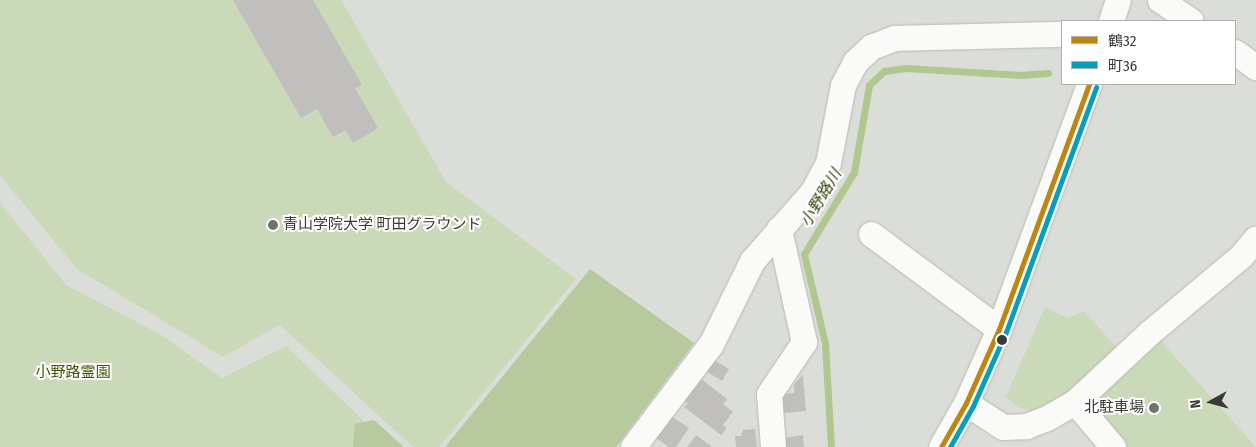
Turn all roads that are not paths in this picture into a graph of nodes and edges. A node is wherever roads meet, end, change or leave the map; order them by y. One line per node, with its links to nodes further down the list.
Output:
1 (1118, 0): 4 (street)
2 (1160, 0): 3 (street)
3 (1186, 18)
4 (1111, 20)
5 (1061, 34): 9 (street)
6 (1236, 53): 7 (street)
7 (1256, 67)
8 (1088, 89): 12 (street)
9 (779, 229): 15 (street); 16 (street)
10 (871, 234): 12 (street)
11 (1256, 238): 13 (street)
12 (999, 329): 14 (street)
13 (1075, 402): 14 (street); 18 (street)
14 (966, 403): 17 (street)
15 (633, 447)
16 (773, 447)
17 (941, 447)
18 (1114, 447)

